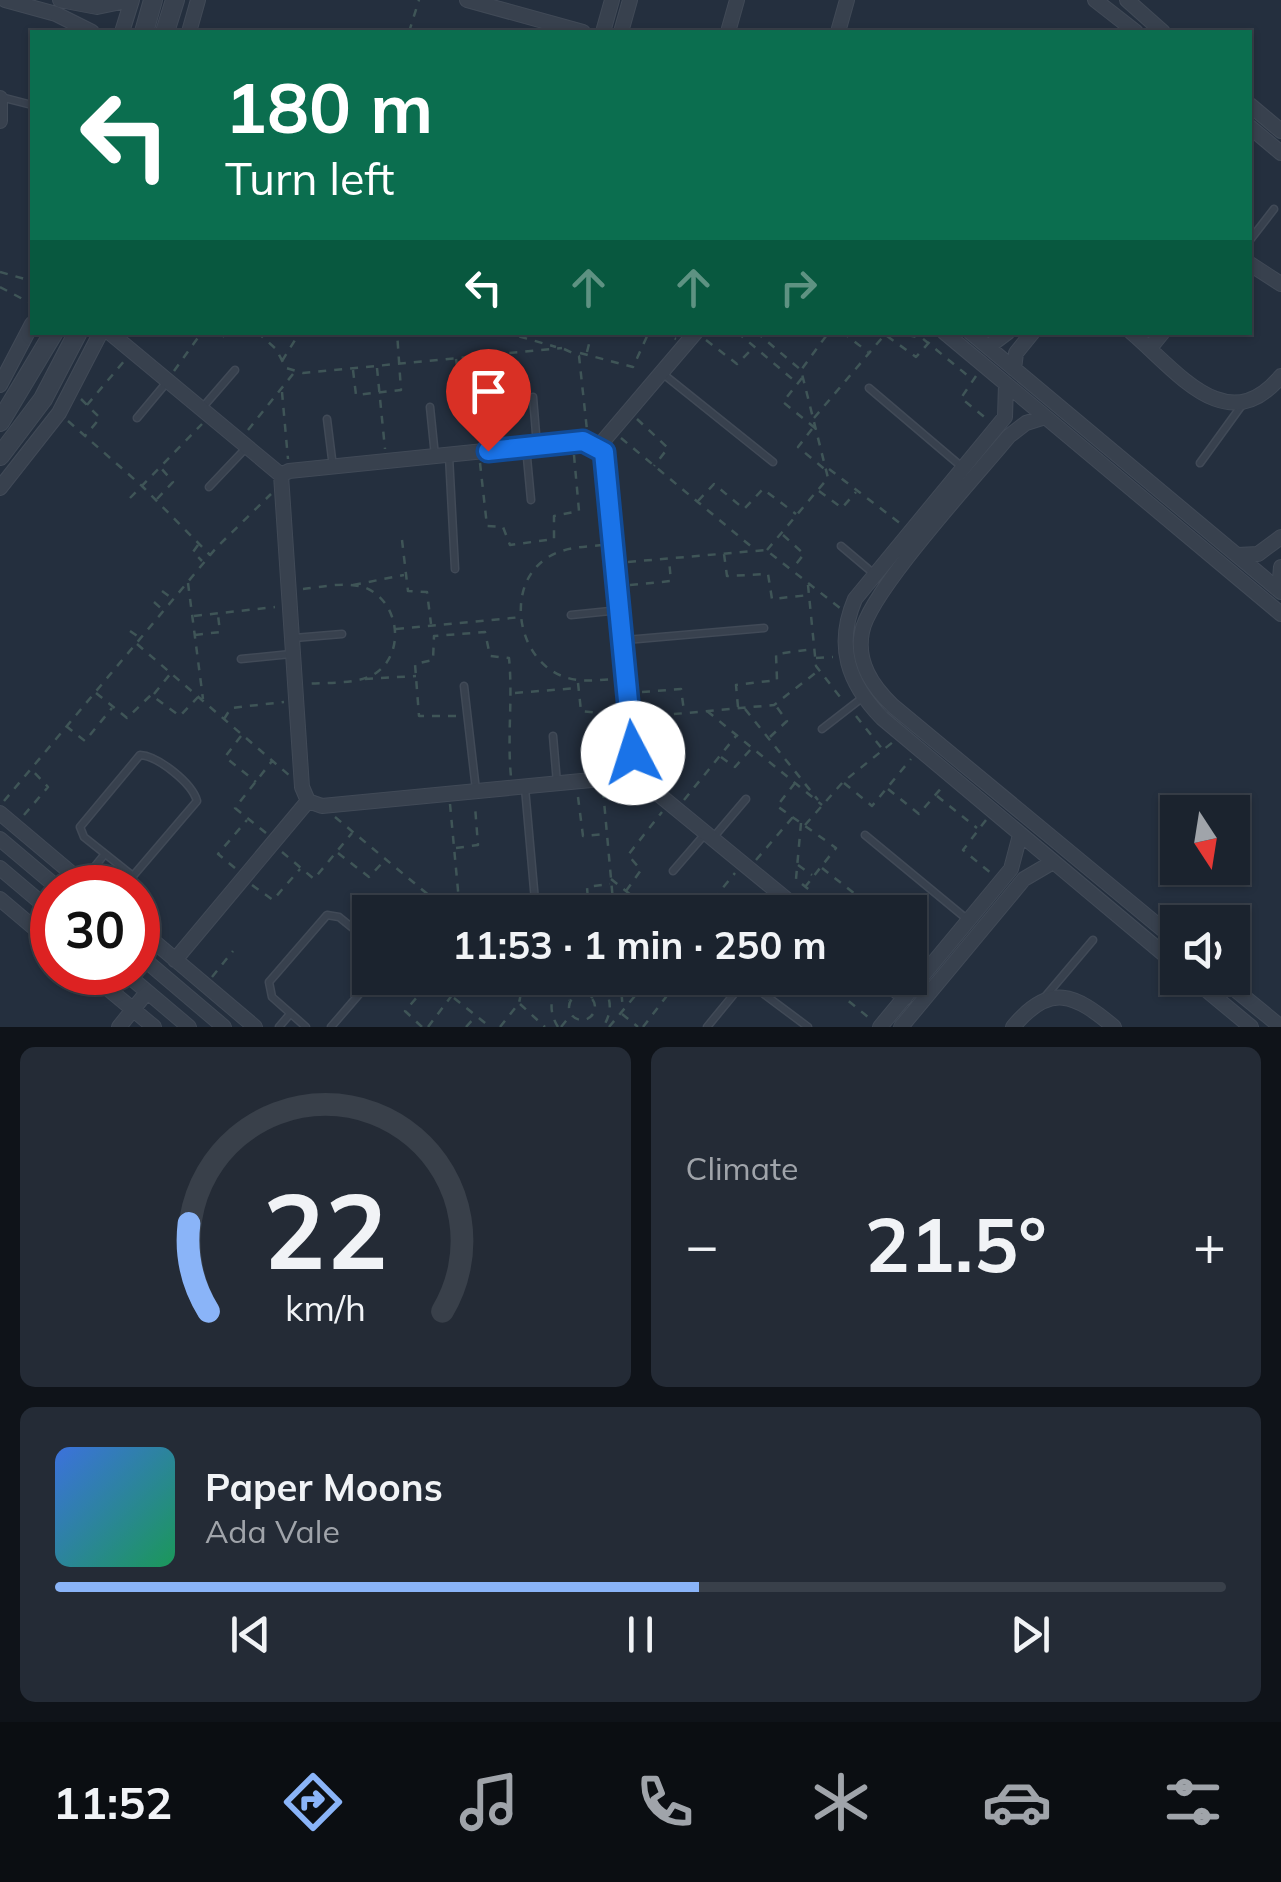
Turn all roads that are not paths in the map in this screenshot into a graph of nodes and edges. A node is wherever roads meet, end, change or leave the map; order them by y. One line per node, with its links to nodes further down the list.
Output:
1 (5, 0): 16 (street)
2 (60, 0): 3 (street)
3 (131, 0): 17 (street)
4 (153, 0): 18 (street)
5 (174, 0): 19 (street)
6 (198, 0): 20 (street)
7 (467, 0): 15 (street)
8 (612, 0): 22 (street)
9 (630, 0): 23 (street)
10 (737, 0): 24 (street)
11 (847, 0): 25 (street)
12 (1096, 0): 13 (street); 26 (street)
13 (1105, 0)
14 (1127, 0): 27 (street)
15 (507, 6): 21 (street)
16 (88, 30)
17 (123, 30)
18 (145, 30)
19 (166, 30)
20 (193, 30)
21 (577, 30)
22 (603, 30)
23 (622, 30)
24 (729, 30)
25 (839, 30)
26 (1134, 30)
27 (1161, 30)
28 (0, 98): 29 (lane); 31 (street)
29 (30, 105)
30 (1252, 107): 33 (street)
31 (0, 121)
32 (1252, 129): 34 (street)
33 (1281, 131)
34 (1281, 152)
35 (1274, 209): 36 (lane)
36 (1252, 237)
37 (1252, 265): 38 (street)
38 (1281, 284)
39 (30, 328): 58 (street)
40 (52, 335): 68 (street)
41 (76, 335): 74 (street)
42 (100, 335): 80 (street)
43 (113, 335): 57 (street)
44 (694, 335): 55 (street)
45 (945, 335): 59 (street)
46 (974, 335): 51 (street)
47 (1004, 335): 51 (street)
48 (1031, 335): 53 (street)
49 (1135, 335): 52 (street)
50 (1161, 335): 52 (street)
51 (988, 347): 53 (street)
52 (1150, 348): 62 (street)
53 (1014, 369): 85 (street)
54 (235, 370): 64 (lane)
55 (662, 373): 70 (street); 75 (lane)
56 (1281, 376): 62 (street)
57 (168, 381): 64 (street); 66 (lane)
58 (0, 384)
59 (1006, 384): 65 (street); 72 (street)
60 (869, 388): 78 (lane)
61 (533, 397): 71 (lane)
62 (1242, 405): 76 (lane)
63 (430, 407): 73 (lane)
64 (205, 412): 69 (street)
65 (1045, 417): 72 (street); 91 (street)
66 (137, 418)
67 (327, 418): 77 (lane)
68 (0, 422)
69 (243, 443): 79 (street); 81 (lane)
70 (594, 444): 71 (street); 90 (street)
71 (532, 446): 73 (street); 82 (lane)
72 (988, 451): 78 (street); 113 (street)
73 (442, 455): 77 (street); 87 (lane)
74 (0, 456)
75 (773, 462)
76 (1200, 463)
77 (332, 466): 79 (street)
78 (963, 468): 88 (street)
79 (283, 477): 96 (street)
80 (0, 488)
81 (209, 488)
82 (531, 500)
83 (1281, 537): 85 (street)
84 (841, 546): 88 (lane)
85 (1237, 555): 89 (street)
86 (1281, 568): 89 (street)
87 (454, 569)
88 (874, 574): 99 (street)
89 (1280, 591)
90 (621, 610): 92 (lane); 95 (street)
91 (1281, 614)
92 (571, 615)
93 (764, 628): 95 (lane)
94 (342, 634): 96 (lane)
95 (624, 640): 102 (street)
96 (291, 646): 97 (lane); 106 (street)
97 (241, 659)
98 (464, 686): 105 (lane)
99 (862, 698): 100 (lane); 109 (street)
100 (822, 729)
101 (553, 736): 103 (lane)
102 (629, 770): 103 (street); 111 (street)
103 (557, 783): 104 (street)
104 (525, 786): 105 (street); 123 (lane)
105 (475, 791): 106 (street)
106 (310, 798): 133 (street)
107 (746, 799): 111 (lane)
108 (0, 809): 117 (street)
109 (1020, 834): 115 (street); 121 (street)
110 (864, 835): 126 (lane)
111 (709, 836): 120 (lane); 124 (street)
112 (0, 839): 116 (street)
113 (1056, 842): 115 (street); 129 (street)
114 (104, 854): 114 (lane); 118 (lane)
115 (1049, 858): 121 (street); 132 (street)
116 (31, 865)
117 (62, 865)
118 (97, 865)
119 (0, 868): 122 (street)
120 (673, 871)
121 (1003, 888): 126 (street); 160 (street)
122 (30, 893)
123 (535, 895)
124 (781, 895)
125 (0, 899): 127 (street)
126 (968, 921): 145 (street)
127 (30, 924)
128 (352, 927): 148 (lane)
129 (1160, 927)
130 (1092, 940): 146 (lane)
131 (160, 947): 133 (street)
132 (1160, 951)
133 (170, 955): 134 (street); 135 (street)
134 (160, 961)
135 (187, 970): 137 (street); 153 (street)
136 (160, 974): 137 (street)
137 (174, 986): 152 (street)
138 (115, 995): 147 (street)
139 (145, 995): 147 (street)
140 (151, 995): 151 (street)
141 (359, 995): 156 (lane)
142 (901, 995): 145 (street)
143 (1212, 995): 163 (street)
144 (1242, 995): 164 (street)
145 (905, 998): 159 (street)
146 (1044, 999): 161 (street); 162 (street)
147 (133, 1010): 149 (street); 150 (street)
148 (290, 1014): 154 (lane); 155 (lane)
149 (119, 1027)
150 (154, 1027)
151 (189, 1027)
152 (224, 1027)
153 (255, 1027)
154 (279, 1027)
155 (306, 1027)
156 (332, 1027)
157 (707, 1027): 158 (lane)
158 (808, 1027)
159 (880, 1027)
160 (901, 1027)
161 (1014, 1027)
162 (1114, 1027)
163 (1251, 1027)
164 (1281, 1027)

